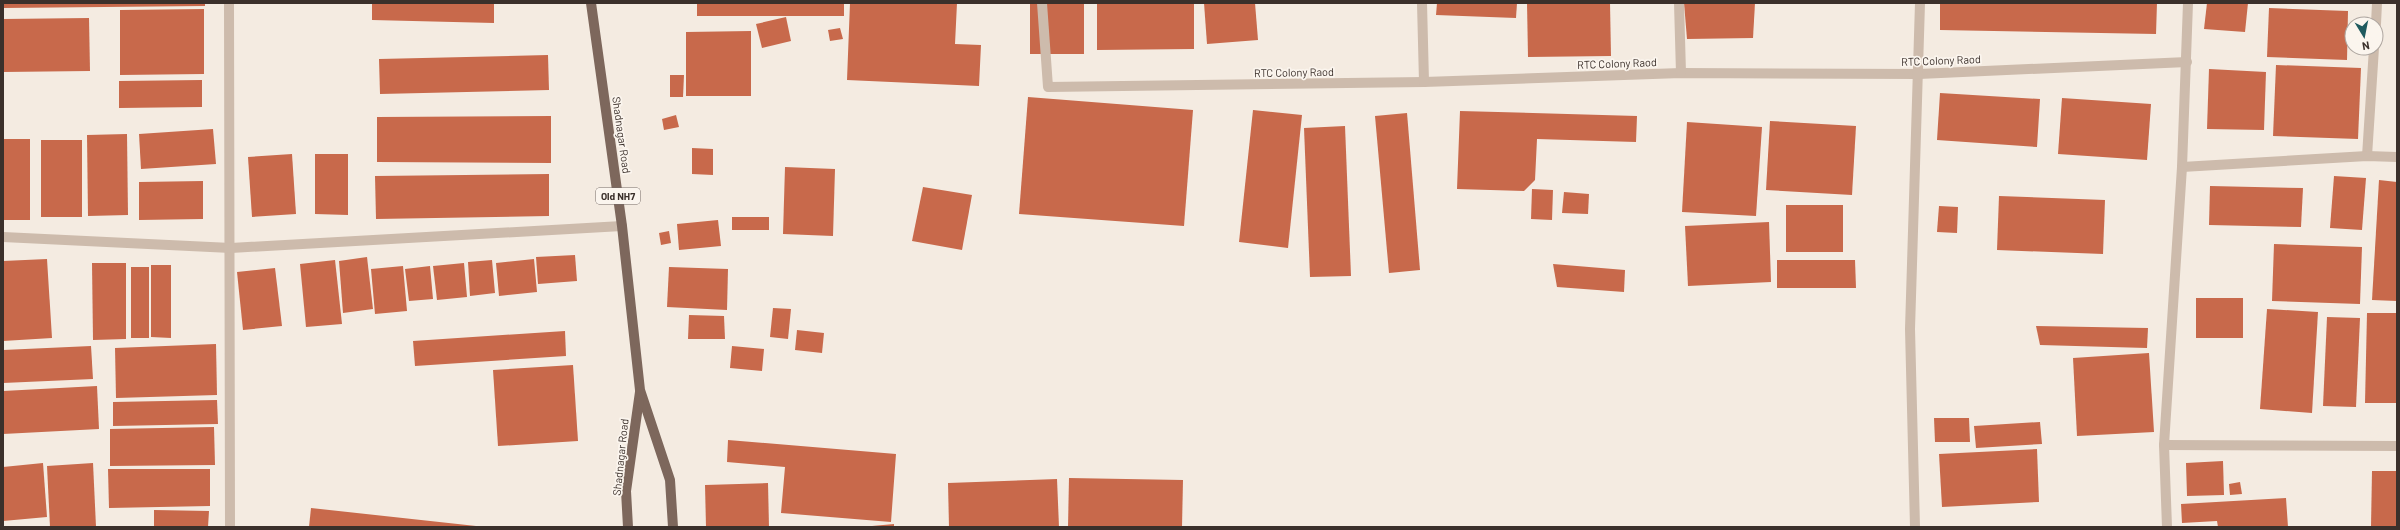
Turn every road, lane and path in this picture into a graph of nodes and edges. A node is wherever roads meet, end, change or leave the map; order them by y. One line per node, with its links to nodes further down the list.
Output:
1 (229, 3): 20 (street)
2 (591, 3): 18 (main road, Shadnagar Road / Old NH7)
3 (1042, 3): 14 (street, RTC Colony Raod)
4 (1422, 3): 14 (street)
5 (1679, 3): 12 (street)
6 (1920, 3): 13 (street)
7 (2188, 3): 11 (street)
8 (2377, 3): 9 (street)
9 (2376, 16)
10 (2373, 56): 15 (street)
11 (2187, 62): 13 (street, RTC Colony Raod); 17 (street)
12 (1681, 73): 13 (street, RTC Colony Raod); 14 (street, RTC Colony Raod)
13 (1919, 74): 27 (street)
14 (1424, 82)
15 (2367, 156): 16 (street); 17 (street)
16 (2397, 157)
17 (2182, 167): 22 (street)
18 (622, 226): 20 (street); 21 (main road, Shadnagar Road / Old NH7)
19 (3, 237): 20 (street)
20 (231, 248): 24 (street)
21 (640, 390): 25 (main road, Shadnagar Road / Old NH7); 26 (main road, Shadnagar Road / Old NH7)
22 (2164, 445): 23 (street); 28 (street)
23 (2397, 446)
24 (230, 527)
25 (628, 527)
26 (673, 527)
27 (1915, 527)
28 (2167, 527)

